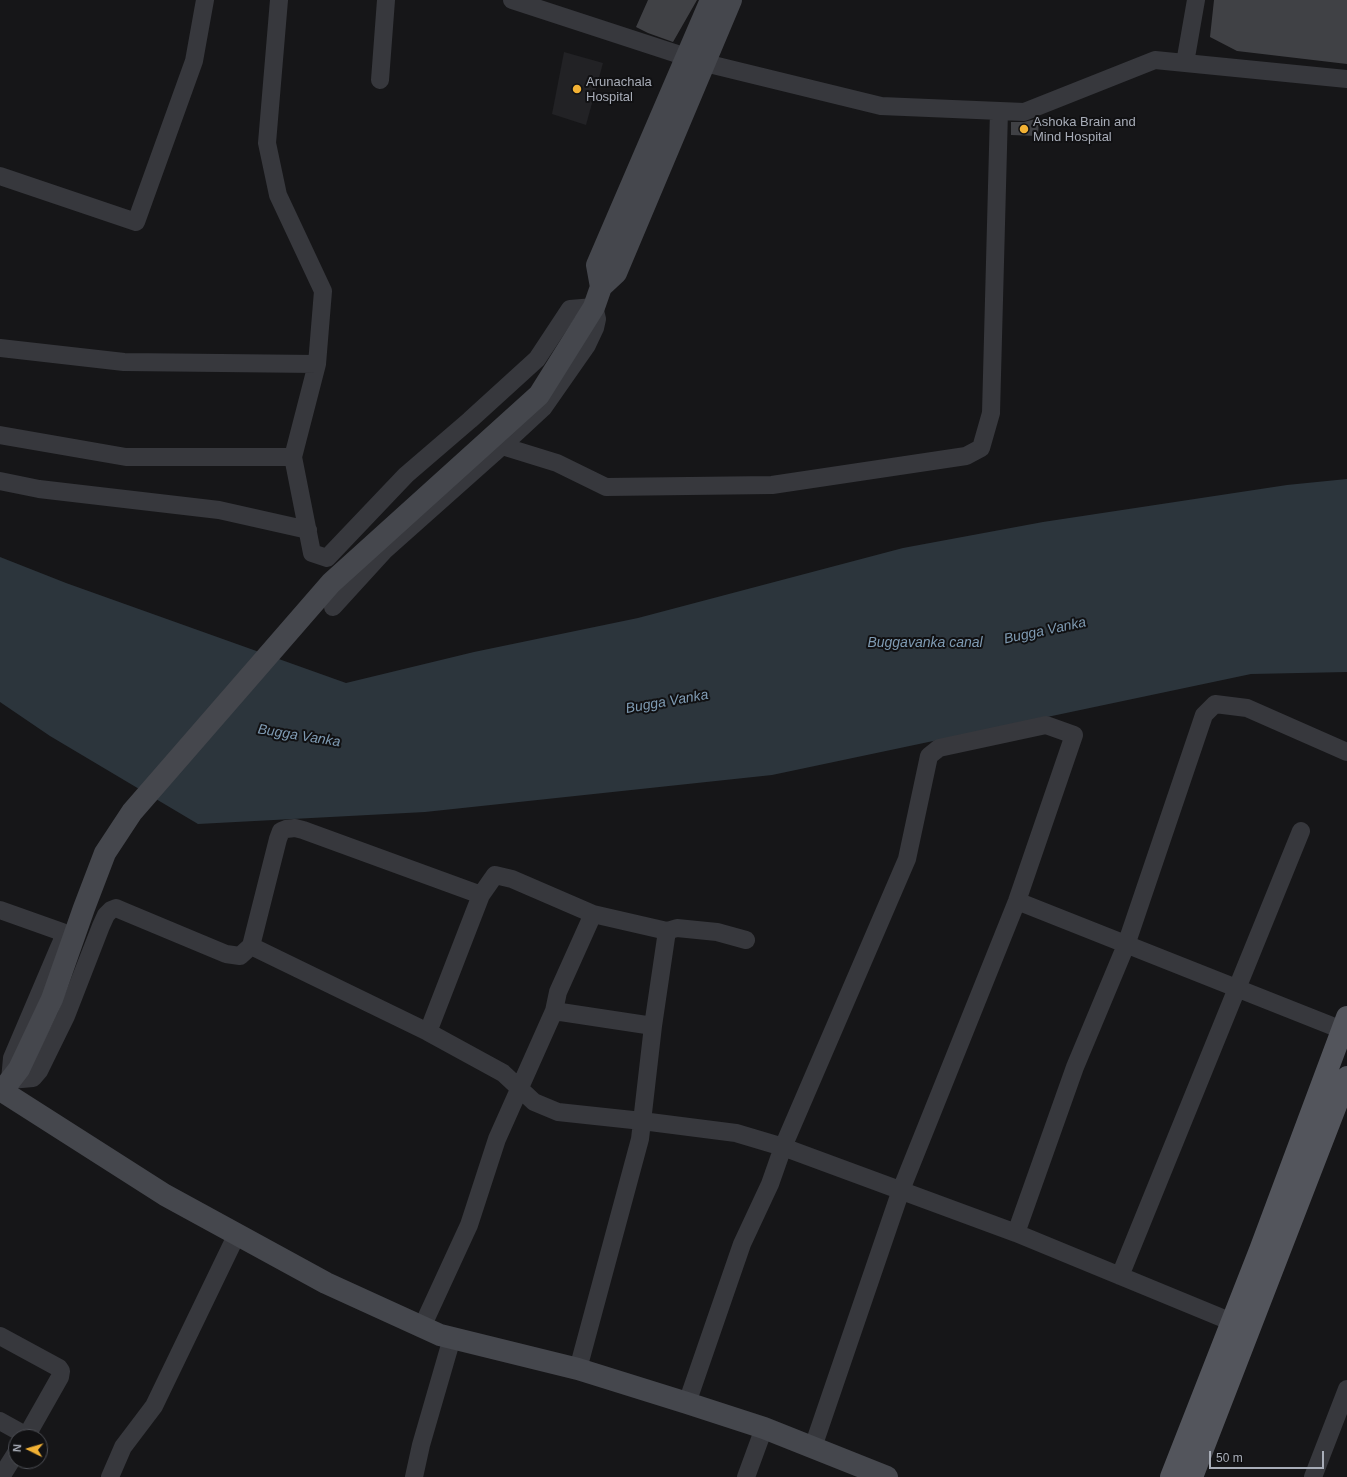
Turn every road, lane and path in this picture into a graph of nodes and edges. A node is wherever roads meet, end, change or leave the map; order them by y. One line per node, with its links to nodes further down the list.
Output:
1 (205, 0): 13 (street)
2 (279, 0): 16 (street)
3 (386, 0): 11 (street)
4 (512, 0): 8 (street)
5 (711, 0): 8 (main road)
6 (730, 0): 8 (main road)
7 (1196, 0): 9 (street)
8 (696, 60): 12 (street); 14 (main road)
9 (1186, 63): 10 (street); 12 (street)
10 (1347, 79)
11 (380, 80)
12 (999, 111): 18 (street)
13 (0, 176)
14 (594, 307): 18 (street); 21 (street); 39 (main road)
15 (0, 348): 16 (street)
16 (317, 364): 19 (street)
17 (0, 435): 19 (street)
18 (502, 446): 22 (street)
19 (293, 457): 21 (street)
20 (0, 481): 21 (street)
21 (308, 530)
22 (333, 607)
23 (1347, 752): 31 (street)
24 (1301, 831): 33 (street)
25 (481, 895): 28 (street); 32 (street); 37 (street)
26 (1017, 901): 31 (street); 42 (street); 43 (street)
27 (0, 910): 39 (street)
28 (593, 914): 29 (street); 34 (street)
29 (666, 932): 30 (street); 35 (street)
30 (746, 940)
31 (1126, 945): 33 (street); 44 (street)
32 (251, 946): 37 (street); 39 (street)
33 (1237, 989): 36 (street); 46 (street)
34 (554, 1011): 35 (street); 40 (street)
35 (653, 1026): 41 (street)
36 (1345, 1027): 47 (main road)
37 (428, 1032): 40 (street)
38 (1347, 1077): 66 (main road)
39 (4, 1087): 45 (main road)
40 (519, 1089): 41 (street); 48 (street)
41 (642, 1121): 42 (street); 51 (street)
42 (783, 1146): 43 (street); 53 (street)
43 (900, 1190): 44 (street); 58 (street)
44 (1016, 1233): 46 (street)
45 (236, 1234): 48 (main road); 61 (street)
46 (1120, 1276): 47 (street)
47 (1232, 1322): 65 (main road)
48 (422, 1326): 50 (main road)
49 (0, 1336): 57 (street)
50 (452, 1338): 51 (main road); 62 (street)
51 (578, 1368): 53 (main road)
52 (1347, 1389): 67 (street)
53 (687, 1403): 55 (main road)
54 (0, 1420): 56 (street)
55 (764, 1428): 58 (main road); 63 (street)
56 (15, 1429)
57 (30, 1429)
58 (813, 1447): 64 (main road)
59 (8, 1466): 60 (street)
60 (1, 1477)
61 (110, 1477)
62 (414, 1477)
63 (746, 1477)
64 (887, 1477)
65 (1171, 1477)
66 (1192, 1477)
67 (1313, 1477)

